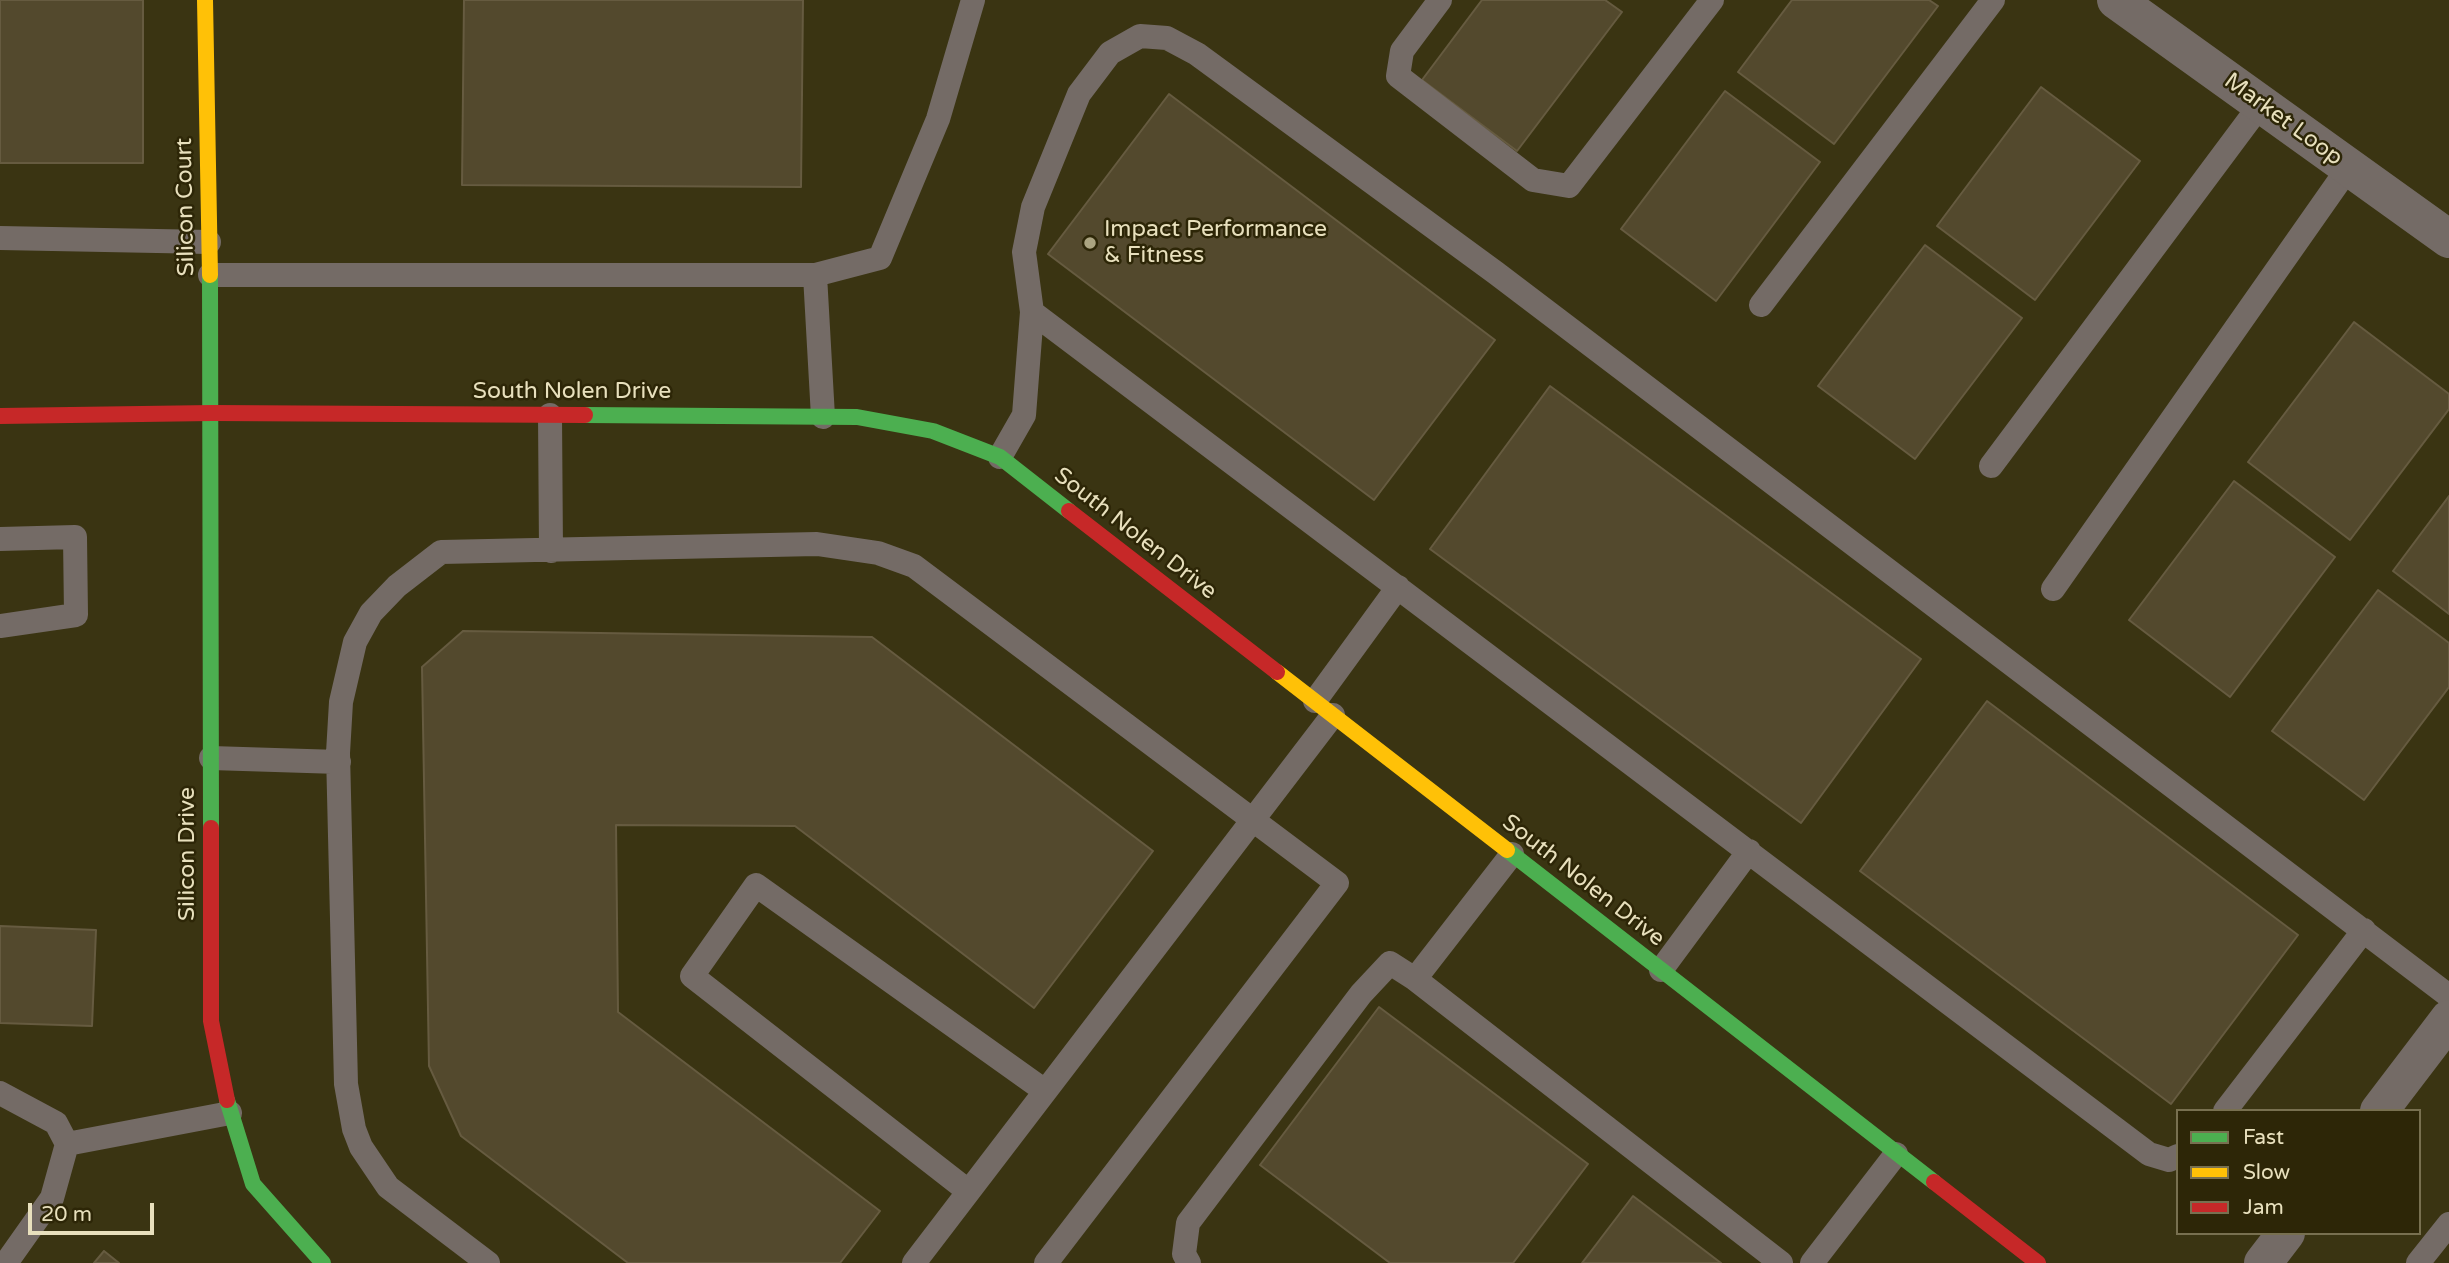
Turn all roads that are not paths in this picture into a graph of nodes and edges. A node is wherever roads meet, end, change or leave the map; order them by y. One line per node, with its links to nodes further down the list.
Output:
1 (205, 0): 11 (street, Silicon Court)
2 (974, 0): 13 (lane)
3 (1440, 0): 4 (lane)
4 (1712, 0)
5 (1993, 0): 14 (lane)
6 (2116, 0): 7 (street, Market Loop)
7 (2261, 104): 8 (street, Market Loop); 21 (lane)
8 (2348, 167): 10 (street, Market Loop); 25 (lane)
9 (0, 238): 11 (lane)
10 (2449, 239)
11 (209, 242): 12 (street, Silicon Court)
12 (210, 275): 13 (lane); 16 (street, Silicon Court)
13 (815, 275): 19 (lane)
14 (1761, 305)
15 (1032, 312): 20 (lane); 24 (lane); 33 (lane)
16 (212, 413): 17 (street, South Nolen Drive); 18 (street, South Nolen Drive); 28 (street, Silicon Drive)
17 (550, 415): 19 (street, South Nolen Drive); 23 (lane)
18 (0, 416)
19 (823, 417): 20 (street, South Nolen Drive)
20 (1000, 457): 27 (street, South Nolen Drive)
21 (1991, 466)
22 (0, 539): 26 (lane)
23 (551, 551): 29 (lane); 30 (lane)
24 (1398, 587): 27 (lane); 31 (lane)
25 (2053, 589)
26 (0, 626)
27 (1324, 708): 30 (lane); 32 (street, South Nolen Drive)
28 (211, 758): 29 (lane); 42 (street, Silicon Drive)
29 (339, 762): 51 (lane)
30 (1253, 819): 38 (lane); 53 (lane)
31 (1749, 851): 34 (lane); 45 (lane)
32 (1512, 854): 34 (street, South Nolen Drive); 35 (lane)
33 (2364, 930): 36 (lane); 40 (lane)
34 (1661, 970): 44 (street, South Nolen Drive)
35 (1415, 979): 54 (lane); 55 (lane)
36 (2449, 996)
37 (2449, 1019): 41 (street)
38 (1045, 1091): 46 (lane); 46 (lane)
39 (0, 1093): 43 (lane)
40 (2227, 1109)
41 (2381, 1109)
42 (230, 1113): 43 (lane); 50 (street, Silicon Drive)
43 (67, 1144): 49 (lane)
44 (1896, 1154): 56 (lane); 57 (street, South Nolen Drive)
45 (2176, 1157)
46 (968, 1191): 52 (lane)
47 (2449, 1224): 59 (lane)
48 (2284, 1235): 58 (street)
49 (6, 1263)
50 (323, 1263)
51 (488, 1263)
52 (914, 1263)
53 (1046, 1263)
54 (1189, 1263)
55 (1781, 1263)
56 (1812, 1263)
57 (2038, 1263)
58 (2263, 1263)
59 (2418, 1263)

